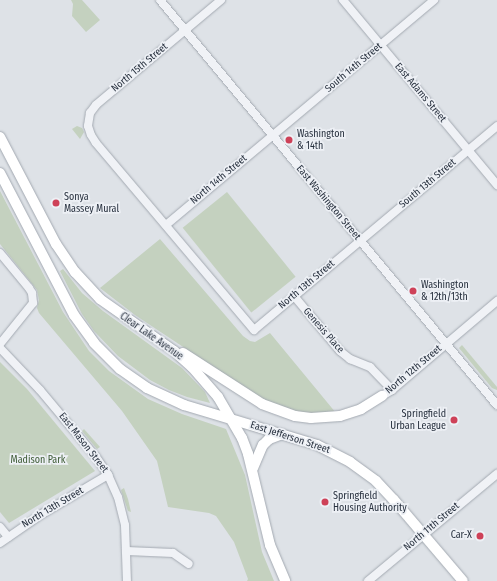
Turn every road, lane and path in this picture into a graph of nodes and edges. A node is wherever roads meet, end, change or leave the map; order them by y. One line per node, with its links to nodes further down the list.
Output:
1 (160, 0): 5 (street, East Washington Street)
2 (221, 0): 5 (street, North 15th Street)
3 (343, 0): 6 (street, East Adams Street)
4 (434, 0): 6 (street, South 14th Street)
5 (185, 30): 8 (street, East Washington Street); 13 (street, North 15th Street)
6 (381, 45): 8 (street, South 14th Street); 10 (street, East Adams Street)
7 (497, 126): 10 (street, South 13th Street)
8 (273, 136): 13 (street, North 14th Street); 14 (street, East Washington Street)
9 (0, 137): 18 (main road, Clear Lake Avenue)
10 (468, 150): 12 (street, East Adams Street); 14 (street, South 13th Street)
11 (0, 173): 25 (main road)
12 (497, 185)
13 (166, 225): 16 (street, North 13th Street)
14 (360, 241): 16 (street, North 13th Street); 20 (street, East Washington Street)
15 (0, 253): 19 (street)
16 (294, 296): 22 (street, Genesis Place)
17 (497, 301): 20 (street, North 12th Street)
18 (146, 332): 23 (main road); 25 (main road, Clear Lake Avenue)
19 (0, 344)
20 (446, 344): 22 (street, North 12th Street); 24 (street, East Washington Street)
21 (0, 348): 29 (street, East Mason Street)
22 (392, 390): 23 (street, North 12th Street)
23 (382, 396)
24 (497, 405)
25 (232, 419): 26 (main road, East Jefferson Street); 27 (main road, Clear Lake Avenue)
26 (282, 434): 27 (main road); 31 (main road, East Jefferson Street)
27 (253, 468): 37 (main road, Clear Lake Avenue)
28 (497, 474): 31 (street, North 11th Street)
29 (108, 475): 32 (street, North 13th Street); 34 (street, East Mason Street)
30 (0, 527): 32 (street)
31 (424, 534): 38 (street, North 11th Street); 39 (main road, East Jefferson Street)
32 (8, 537): 33 (street, North 13th Street)
33 (0, 543)
34 (127, 551): 35 (street); 36 (street, East Mason Street)
35 (189, 564)
36 (127, 581)
37 (285, 581)
38 (368, 581)
39 (463, 581)

